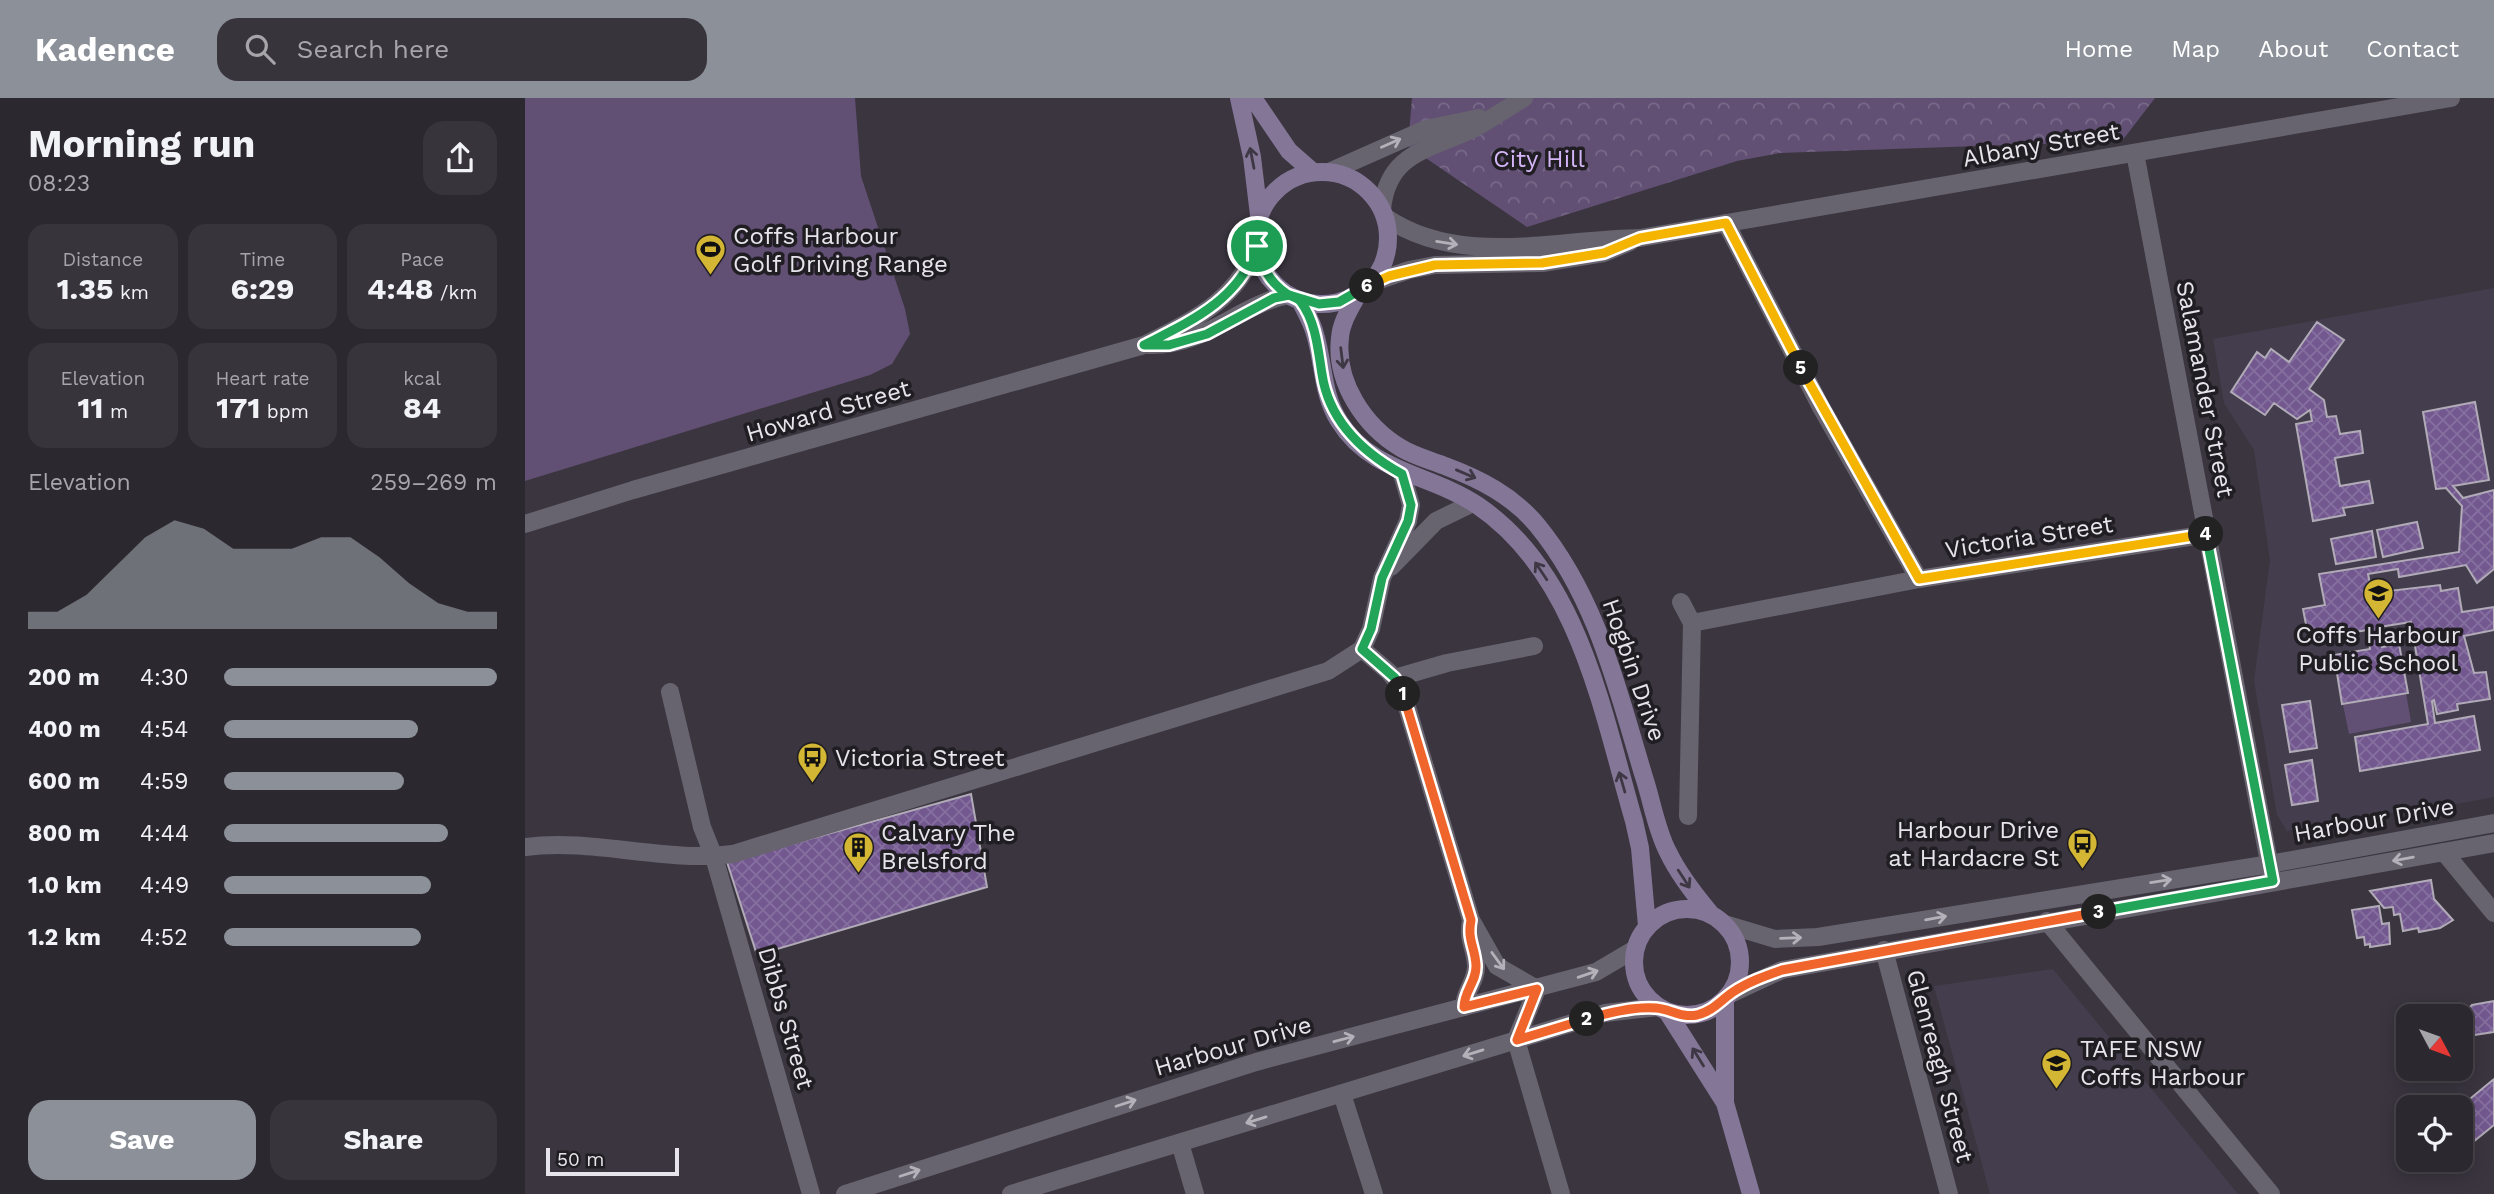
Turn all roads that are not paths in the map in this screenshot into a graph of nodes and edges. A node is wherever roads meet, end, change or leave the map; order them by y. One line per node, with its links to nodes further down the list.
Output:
1 (1239, 98): 9 (main road, one-way to 1)
2 (1253, 98): 7 (main road)
3 (1524, 98): 5 (street)
4 (2451, 98): 6 (street, Albany Street)
5 (1495, 114): 7 (street, one-way to 5); 8 (street)
6 (2135, 153): 10 (street, Albany Street); 19 (street, Salamander Street)
7 (1321, 172): 8 (main road); 9 (main road)
8 (1384, 213): 11 (street, Albany Street, one-way to 11); 13 (main road)
9 (1259, 219): 12 (main road)
10 (1726, 223): 11 (street, Albany Street); 21 (street)
11 (1640, 238): 13 (street, Albany Street)
12 (1257, 246): 14 (main road); 15 (street, Howard Street)
13 (1364, 288): 14 (main road); 35 (main road, Hogbin Drive, one-way to 35)
14 (1294, 298): 15 (street, Howard Street); 16 (main road, Hogbin Drive)
15 (1144, 345): 18 (street, Howard Street)
16 (1402, 474): 17 (main road, Hogbin Drive); 20 (street)
17 (1473, 503): 20 (street); 40 (main road, Hogbin Drive, one-way to 17)
18 (525, 524)
19 (2209, 534): 21 (street, Victoria Street); 34 (street, Salamander Street)
20 (1382, 578): 25 (street)
21 (1919, 579): 23 (street, Victoria Street)
22 (1681, 602): 23 (street)
23 (1692, 623): 28 (street)
24 (1534, 646): 26 (street)
25 (1362, 649): 26 (street); 33 (street)
26 (1395, 678): 37 (street)
27 (670, 692): 33 (street, Dibbs Street)
28 (1688, 816)
29 (2494, 823): 34 (street, Harbour Drive)
30 (2494, 844): 32 (street, Harbour Drive)
31 (525, 848): 33 (street)
32 (2444, 852): 34 (street, Harbour Drive, one-way to 34); 36 (street)
33 (714, 857): 51 (street, Dibbs Street)
34 (2271, 872): 38 (street, Harbour Drive); 39 (street, Harbour Drive, one-way to 34)
35 (1710, 913): 39 (main road); 40 (main road)
36 (2494, 913)
37 (1471, 920): 43 (street, one-way to 43); 45 (street)
38 (2047, 921): 42 (street, Harbour Drive); 59 (street)
39 (1725, 924): 44 (main road)
40 (1647, 926): 41 (main road)
41 (1635, 949): 43 (street, Harbour Drive, one-way to 41); 46 (main road)
42 (1884, 950): 44 (street, Harbour Drive); 58 (street, Glenreagh Street)
43 (1537, 989): 45 (street, Harbour Drive); 47 (street)
44 (1727, 997): 46 (main road); 49 (main road)
45 (1464, 1007): 52 (street, Harbour Drive, one-way to 45)
46 (1663, 1010): 47 (street); 49 (main road, one-way to 46)
47 (1517, 1040): 48 (street, one-way to 48); 56 (street)
48 (1342, 1094): 50 (street, one-way to 50); 55 (street)
49 (1725, 1103): 57 (main road)
50 (1180, 1143): 53 (street); 54 (street)
51 (811, 1194)
52 (845, 1194)
53 (1011, 1194)
54 (1195, 1194)
55 (1374, 1194)
56 (1561, 1194)
57 (1751, 1194)
58 (1949, 1194)
59 (2271, 1194)

